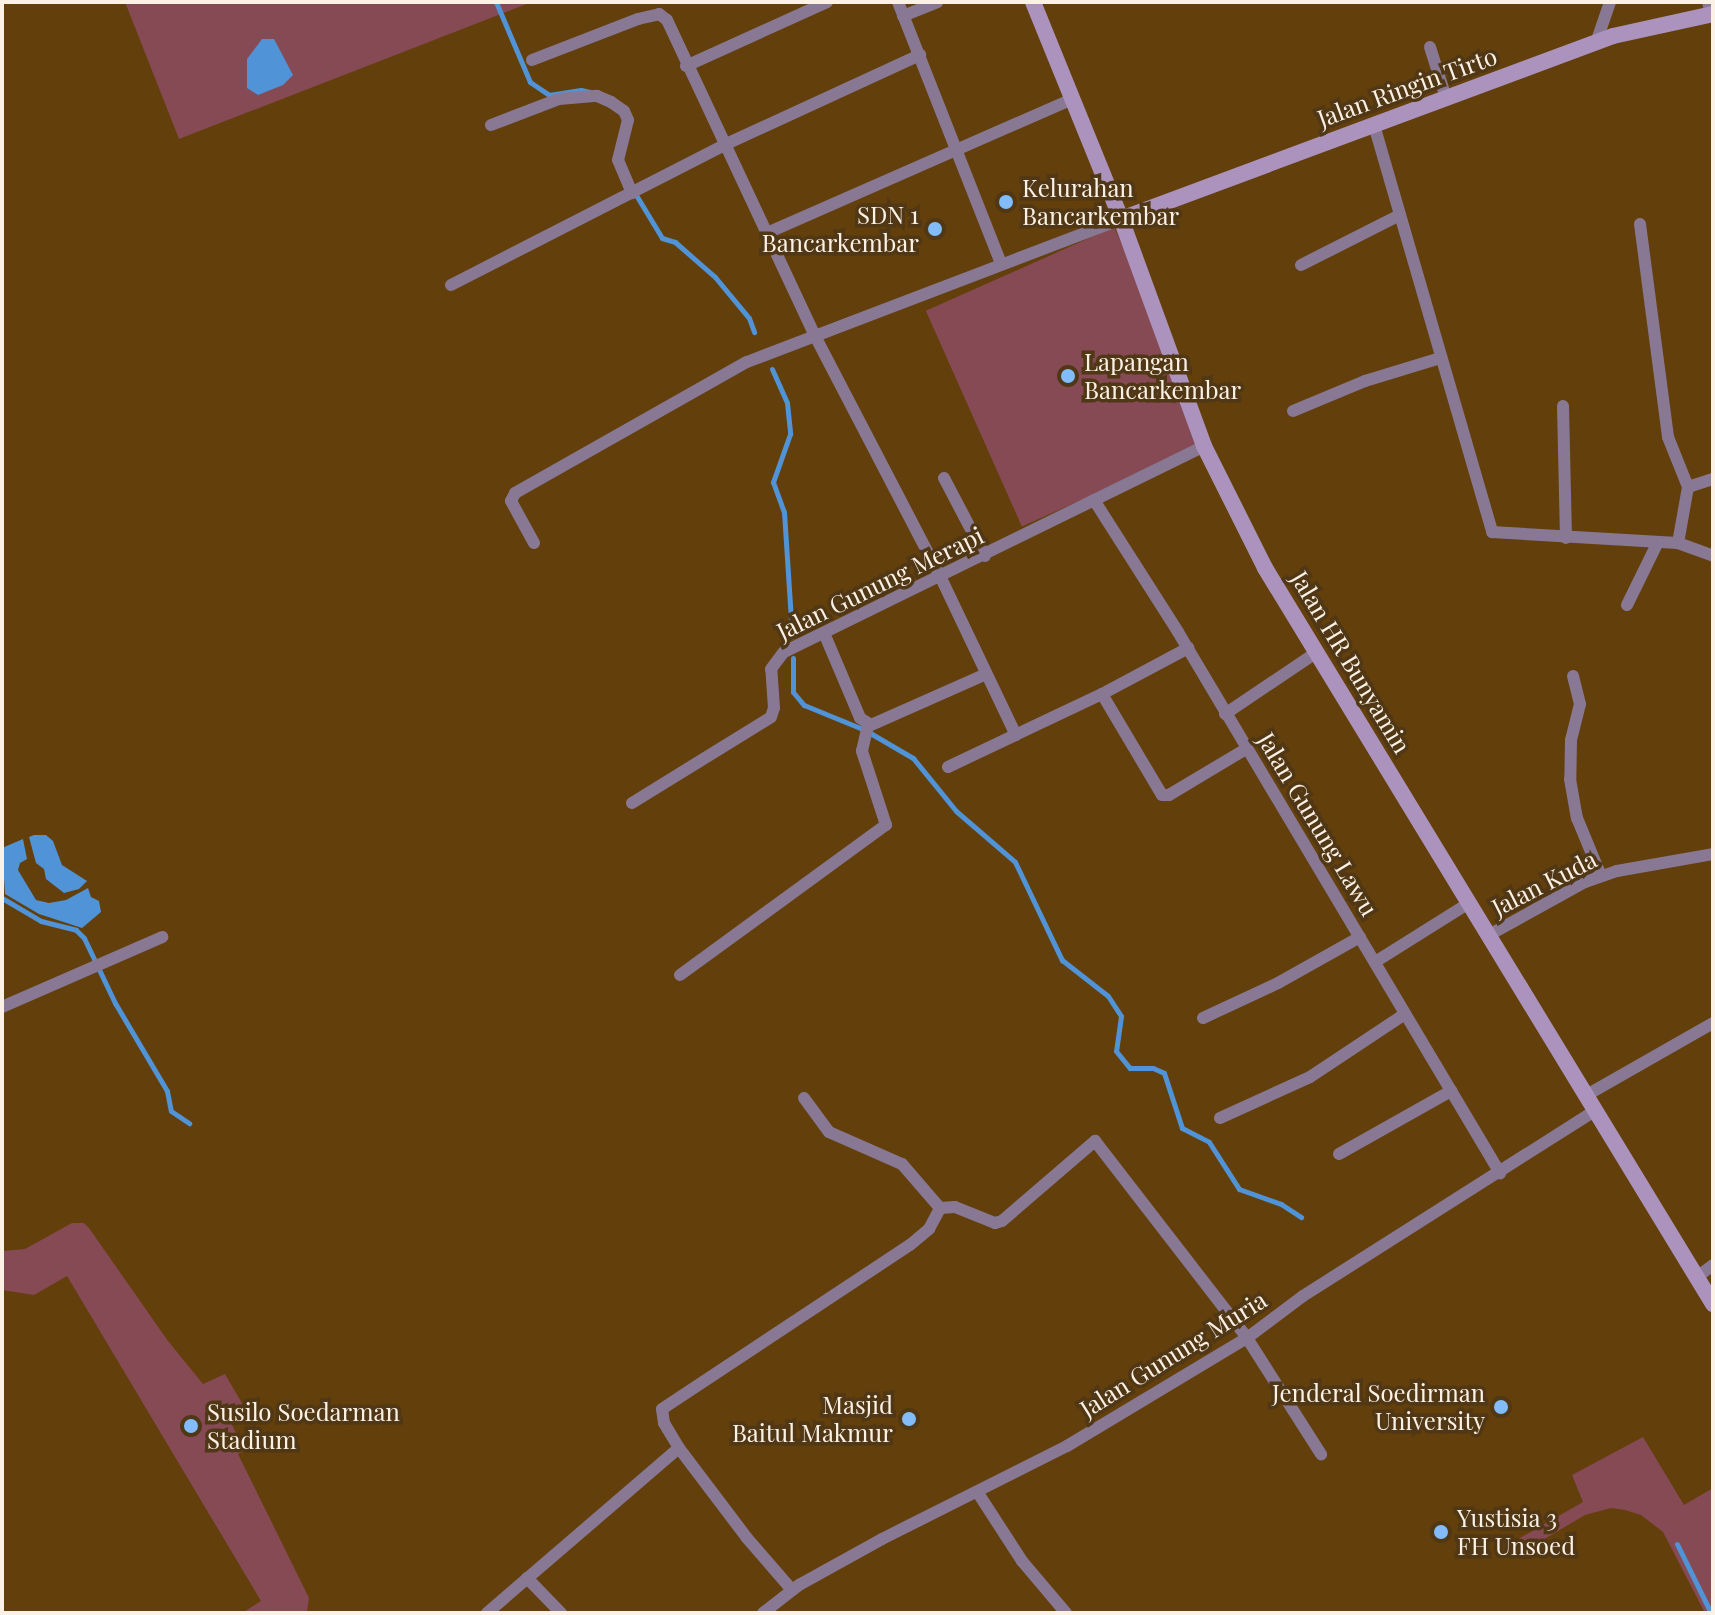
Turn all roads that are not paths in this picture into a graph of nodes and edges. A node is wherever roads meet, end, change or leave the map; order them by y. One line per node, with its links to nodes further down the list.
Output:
1 (827, 2): 12 (street)
2 (898, 2): 7 (street)
3 (937, 2): 7 (street)
4 (1033, 2): 14 (main road, Jalan HR Bunyamin)
5 (1610, 2): 8 (street)
6 (1711, 10): 8 (main road, Jalan Ringin Tirto)
7 (903, 16): 10 (street)
8 (1596, 43): 13 (main road, Jalan Ringin Tirto)
9 (1430, 47): 13 (street)
10 (920, 55): 17 (street); 18 (street)
11 (532, 60): 12 (street)
12 (686, 66): 17 (street)
13 (1446, 98): 16 (main road, Jalan Ringin Tirto)
14 (1072, 99): 18 (street); 21 (main road, Jalan HR Bunyamin)
15 (491, 125): 19 (street)
16 (1374, 125): 20 (street); 21 (main road, Jalan Ringin Tirto)
17 (724, 145): 19 (street); 23 (street)
18 (957, 149): 23 (street); 24 (street)
19 (632, 193): 26 (street)
20 (1400, 215): 25 (street); 28 (street)
21 (1121, 219): 24 (street); 31 (main road, Jalan HR Bunyamin)
22 (1640, 224): 34 (street)
23 (767, 233): 27 (street)
24 (1001, 264): 27 (street)
25 (1301, 265)
26 (451, 285)
27 (814, 334): 38 (street); 42 (street)
28 (1440, 358): 30 (street); 36 (street)
29 (1563, 406): 36 (street)
30 (1293, 411)
31 (1204, 446): 35 (street, Jalan Gunung Merapi); 46 (main road, Jalan HR Bunyamin)
32 (944, 478): 40 (street)
33 (1713, 479): 34 (street)
34 (1688, 487): 39 (street)
35 (1094, 500): 40 (street, Jalan Gunung Merapi); 45 (street, Jalan Gunung Lawu)
36 (1566, 538): 37 (street)
37 (1658, 542): 39 (street); 43 (street)
38 (534, 543)
39 (1678, 543): 41 (street)
40 (985, 556): 42 (street, Jalan Gunung Merapi)
41 (1713, 556)
42 (941, 578): 44 (street, Jalan Gunung Merapi); 47 (street)
43 (1627, 605)
44 (824, 633): 51 (street); 55 (street, Jalan Gunung Merapi)
45 (1188, 648): 49 (street); 50 (street, Jalan Gunung Lawu)
46 (1317, 652): 50 (street); 58 (main road, Jalan HR Bunyamin)
47 (986, 674): 51 (street); 52 (street)
48 (1573, 676): 57 (street)
49 (1102, 694): 52 (street); 53 (street)
50 (1225, 714): 53 (street, Jalan Gunung Lawu)
51 (866, 728): 63 (street)
52 (1016, 735): 54 (street)
53 (1246, 749): 61 (street, Jalan Gunung Lawu)
54 (948, 767)
55 (632, 803)
56 (1713, 854): 57 (street, Jalan Kuda)
57 (1601, 876): 59 (street, Jalan Kuda)
58 (1469, 903): 59 (main road, Jalan HR Bunyamin); 62 (street)
59 (1489, 935): 70 (main road, Jalan HR Bunyamin)
60 (162, 937): 64 (street)
61 (1360, 937): 62 (street, Jalan Gunung Lawu); 66 (street)
62 (1375, 962): 65 (street, Jalan Gunung Lawu)
63 (680, 975)
64 (2, 1007)
65 (1405, 1014): 68 (street, Jalan Gunung Lawu); 71 (street)
66 (1203, 1018)
67 (1713, 1023): 70 (street, Jalan Gunung Muria)
68 (1451, 1091): 72 (street); 73 (street, Jalan Gunung Lawu)
69 (804, 1098): 74 (street)
70 (1589, 1103): 73 (street, Jalan Gunung Muria); 76 (main road, Jalan HR Bunyamin)
71 (1220, 1118)
72 (1339, 1154)
73 (1500, 1173): 78 (street, Jalan Gunung Muria)
74 (940, 1208): 78 (street); 79 (street)
75 (1713, 1265): 76 (street)
76 (1697, 1277): 77 (main road, Jalan HR Bunyamin)
77 (1713, 1304)
78 (1247, 1338): 80 (street); 81 (street, Jalan Gunung Muria)
79 (679, 1448): 82 (street); 83 (street)
80 (1321, 1454)
81 (978, 1493): 83 (street, Jalan Gunung Muria); 87 (street)
82 (527, 1578): 84 (street); 85 (street)
83 (792, 1590): 86 (street, Jalan Gunung Muria)
84 (487, 1613)
85 (561, 1613)
86 (763, 1613)
87 (1066, 1613)

